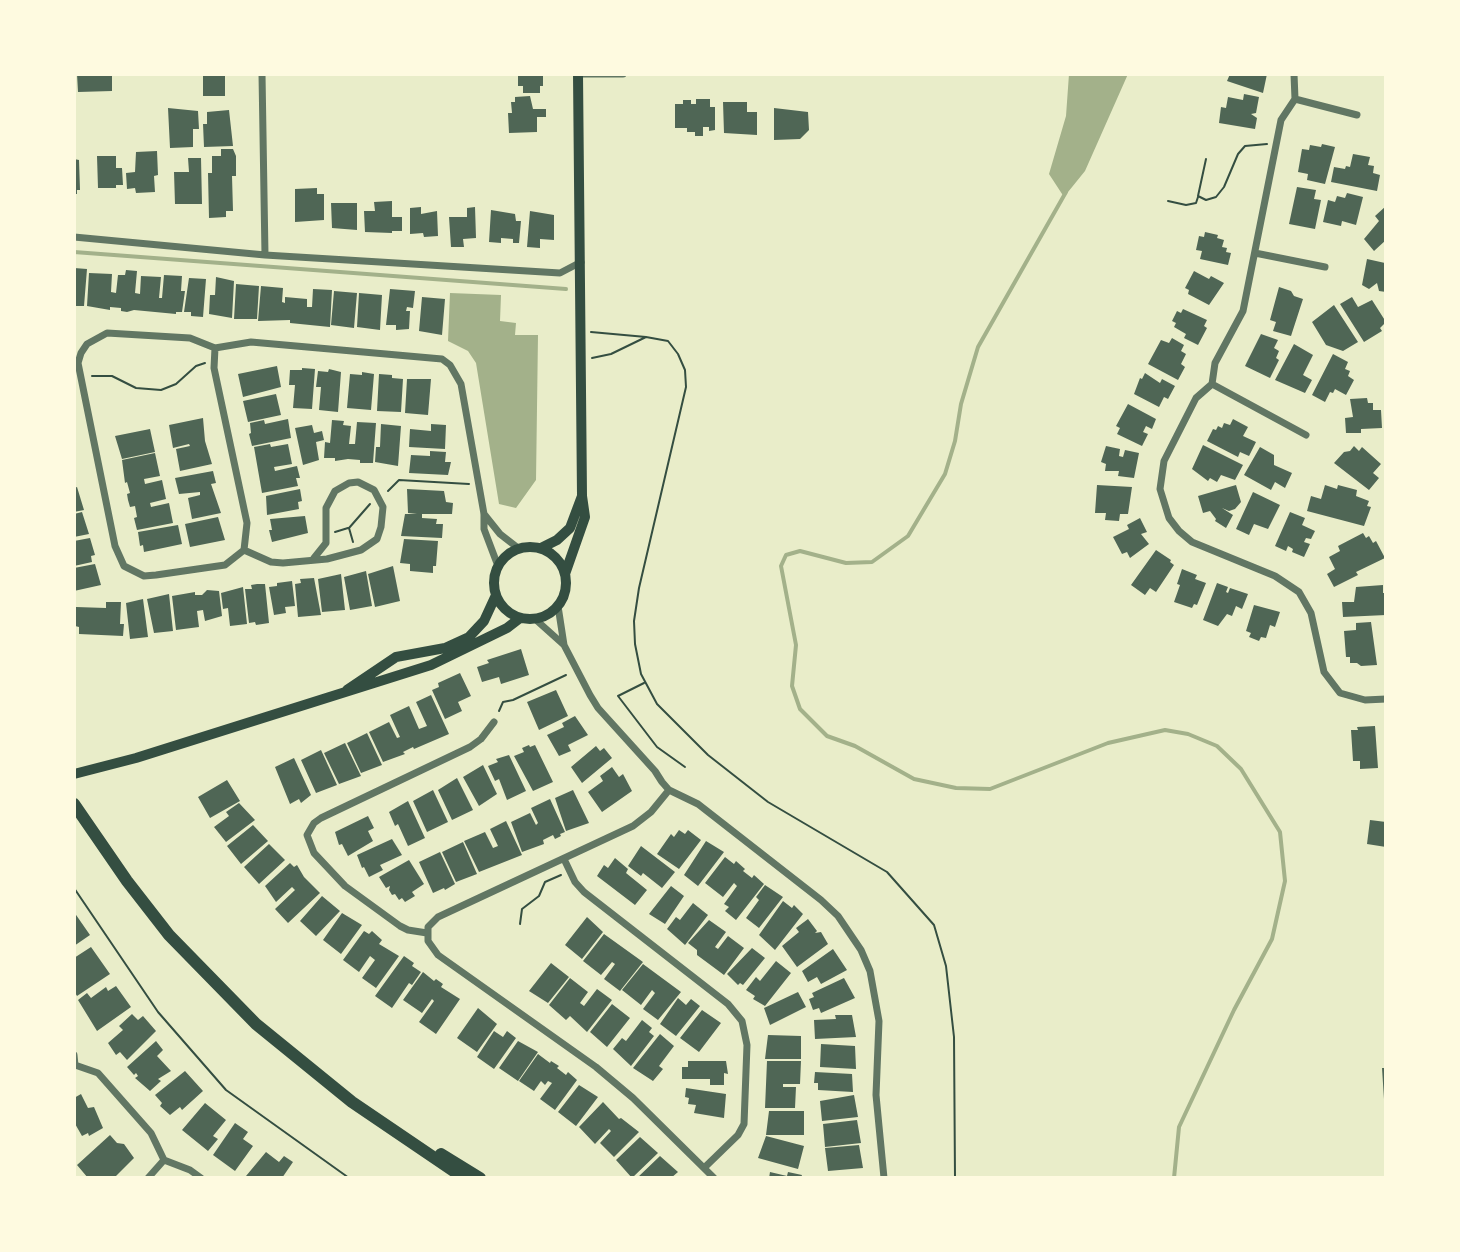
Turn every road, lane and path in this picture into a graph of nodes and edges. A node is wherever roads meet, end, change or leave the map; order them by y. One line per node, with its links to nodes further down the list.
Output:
1 (262, 74): 13 (street)
2 (580, 74): 3 (street); 14 (main road)
3 (623, 74)
4 (1294, 74): 5 (street)
5 (1295, 99): 6 (street); 7 (street)
6 (1357, 115)
7 (1276, 146): 9 (path); 12 (street)
8 (1206, 159): 9 (path)
9 (1198, 196): 10 (path)
10 (1168, 201)
11 (74, 237): 13 (street)
12 (1255, 253): 15 (street); 22 (street)
13 (265, 255): 14 (street)
14 (581, 262): 16 (main road)
15 (1325, 267)
16 (582, 332): 17 (path); 19 (main road)
17 (646, 337): 19 (path); 43 (path)
18 (215, 348): 20 (street); 21 (street); 24 (street)
19 (582, 359): 25 (main road)
20 (214, 362): 21 (path); 32 (street)
21 (81, 377): 32 (street)
22 (1212, 384): 23 (street); 45 (street)
23 (1306, 435)
24 (478, 485): 26 (path); 27 (street)
25 (582, 496): 31 (main road); 36 (main road)
26 (380, 497): 28 (path); 29 (street); 33 (street)
27 (484, 514): 30 (street); 35 (street)
28 (349, 528): 29 (path); 33 (path)
29 (328, 534): 34 (street)
30 (518, 548): 31 (main road); 35 (main road)
31 (541, 548): 36 (main road)
32 (244, 550): 34 (street)
33 (355, 552): 34 (street)
34 (314, 558)
35 (498, 566): 37 (main road)
36 (565, 574): 38 (main road)
37 (496, 595): 39 (main road); 44 (main road)
38 (558, 606): 40 (main road); 41 (street)
39 (520, 618): 40 (main road); 44 (main road)
40 (535, 619): 41 (street)
41 (564, 645): 49 (street)
42 (566, 675): 46 (path)
43 (645, 682): 47 (path); 68 (path)
44 (347, 690): 48 (main road)
45 (1386, 699)
46 (494, 722): 55 (street)
47 (685, 767)
48 (74, 774)
49 (669, 790): 51 (street); 67 (street)
50 (74, 804): 58 (highway)
51 (564, 859): 52 (street); 55 (street)
52 (569, 871): 54 (path); 60 (street)
53 (74, 888): 63 (path)
54 (520, 924)
55 (427, 933): 60 (street)
56 (74, 1055): 57 (street)
57 (74, 1065): 59 (street)
58 (422, 1148): 64 (highway); 65 (highway)
59 (164, 1160): 61 (street); 62 (street)
60 (704, 1168): 66 (street)
61 (148, 1178)
62 (201, 1178)
63 (349, 1178)
64 (464, 1178)
65 (480, 1178)
66 (714, 1178)
67 (884, 1178)
68 (955, 1178)

